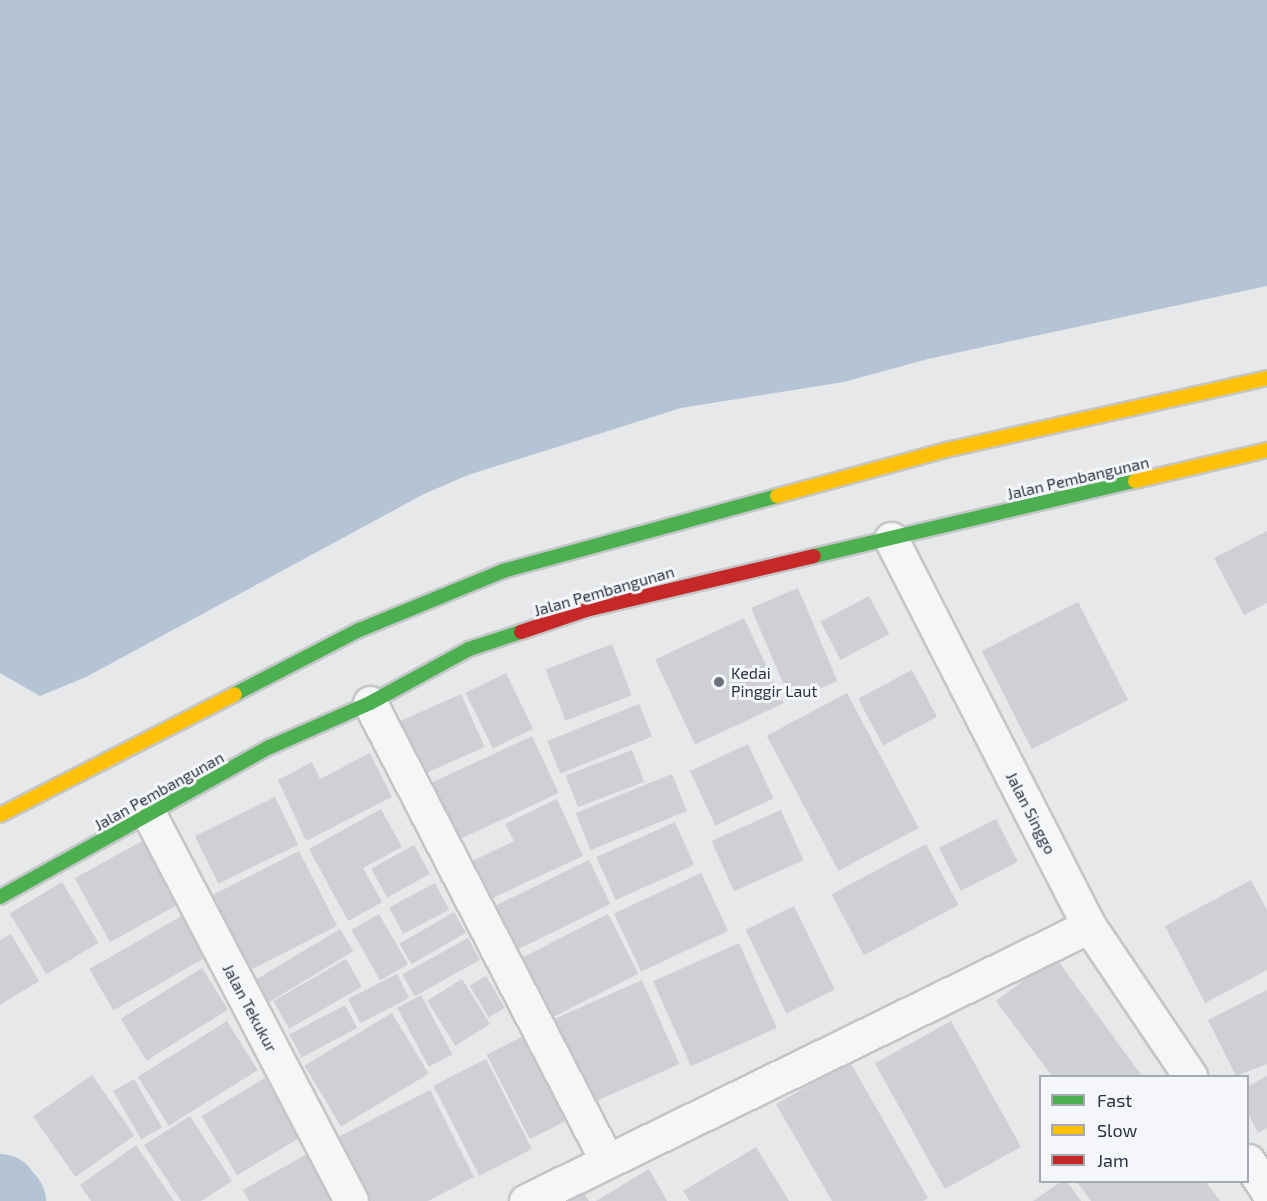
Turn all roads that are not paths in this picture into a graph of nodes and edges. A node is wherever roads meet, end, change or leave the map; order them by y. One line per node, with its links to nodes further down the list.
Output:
1 (1267, 378): 5 (main road)
2 (1267, 450): 3 (main road, Jalan Pembangunan)
3 (891, 539): 4 (main road, Jalan Pembangunan); 8 (street, Jalan Singgo)
4 (370, 702): 6 (main road, Jalan Pembangunan); 10 (street)
5 (0, 815)
6 (150, 816): 7 (main road, Jalan Pembangunan); 13 (street, Jalan Tekukur)
7 (0, 897)
8 (1089, 926): 9 (street, Jalan Singgo); 10 (street)
9 (1189, 1075)
10 (606, 1160): 14 (street)
11 (1249, 1163): 12 (street)
12 (1267, 1190)
13 (351, 1201)
14 (526, 1201)

